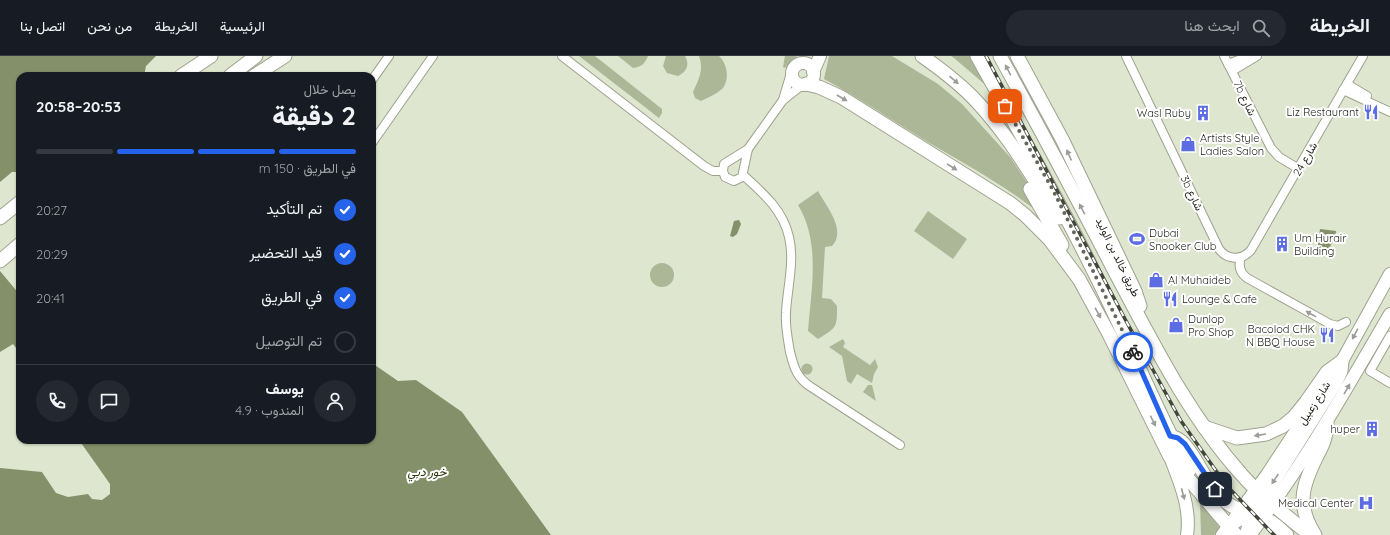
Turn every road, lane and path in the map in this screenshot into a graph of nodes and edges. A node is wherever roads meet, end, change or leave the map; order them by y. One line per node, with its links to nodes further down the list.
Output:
1 (194, 56): 19 (main road)
2 (211, 56): 20 (main road)
3 (256, 56): 21 (main road)
4 (285, 56): 22 (main road)
5 (389, 56): 25 (street)
6 (432, 56): 31 (street)
7 (562, 56): 33 (street)
8 (820, 56): 23 (main road)
9 (922, 56): 30 (main road, one-way to 30)
10 (978, 56): 41 (main road)
11 (1000, 56): 45 (main road, one-way to 11)
12 (1017, 56): 45 (main road, طريق خالد بن الوليد, one-way to 12)
13 (1126, 56): 39 (street, 3b شارع)
14 (1249, 56): 18 (street)
15 (1257, 56): 18 (street)
16 (1363, 56): 27 (street, شارع 24)
17 (806, 59): 23 (main road); 24 (main road)
18 (1228, 64): 34 (street, 7b شارع)
19 (185, 72)
20 (187, 72)
21 (235, 72)
22 (260, 72)
23 (813, 72): 26 (main road)
24 (792, 73): 26 (main road); 28 (street)
25 (376, 74)
26 (804, 84): 28 (street); 43 (main road, one-way to 43)
27 (1345, 87): 29 (street); 34 (street, شارع 24)
28 (783, 100): 32 (street)
29 (1390, 112)
30 (1003, 132): 41 (main road); 43 (main road)
31 (376, 138)
32 (748, 149): 33 (street); 35 (street)
33 (722, 171): 35 (street)
34 (1298, 171): 39 (street, شارع 24)
35 (743, 175): 53 (street)
36 (16, 205): 37 (main road)
37 (0, 218)
38 (16, 247): 40 (main road)
39 (1241, 257): 46 (street, one-way to 39)
40 (0, 261)
41 (1095, 273): 52 (main road)
42 (1390, 274): 48 (main road, one-way to 48)
43 (1079, 279): 54 (main road, one-way to 54)
44 (1390, 314): 50 (main road, شارع زعبيل, one-way to 44)
45 (1140, 318): 51 (main road, طريق خالد بن الوليد)
46 (1346, 322)
47 (1390, 336): 49 (street)
48 (1342, 361): 51 (main road, one-way to 51); 56 (main road, one-way to 56)
49 (1390, 383)
50 (1327, 423): 56 (main road, شارع زعبيل); 64 (main road)
51 (1204, 427): 56 (main road, طريق خالد بن الوليد)
52 (1170, 436): 55 (main road); 57 (main road)
53 (900, 445)
54 (1170, 457): 55 (main road); 59 (main road, one-way to 59)
55 (1203, 496): 58 (main road)
56 (1264, 497): 57 (main road); 57 (main road, شارع زعبيل); 63 (main road, طريق خالد بن الوليد)
57 (1253, 513): 58 (main road); 60 (main road); 61 (main road, شارع زعبيل); 62 (main road)
58 (1229, 532)
59 (1187, 535)
60 (1246, 535)
61 (1250, 535)
62 (1287, 535)
63 (1310, 535)
64 (1315, 535)

